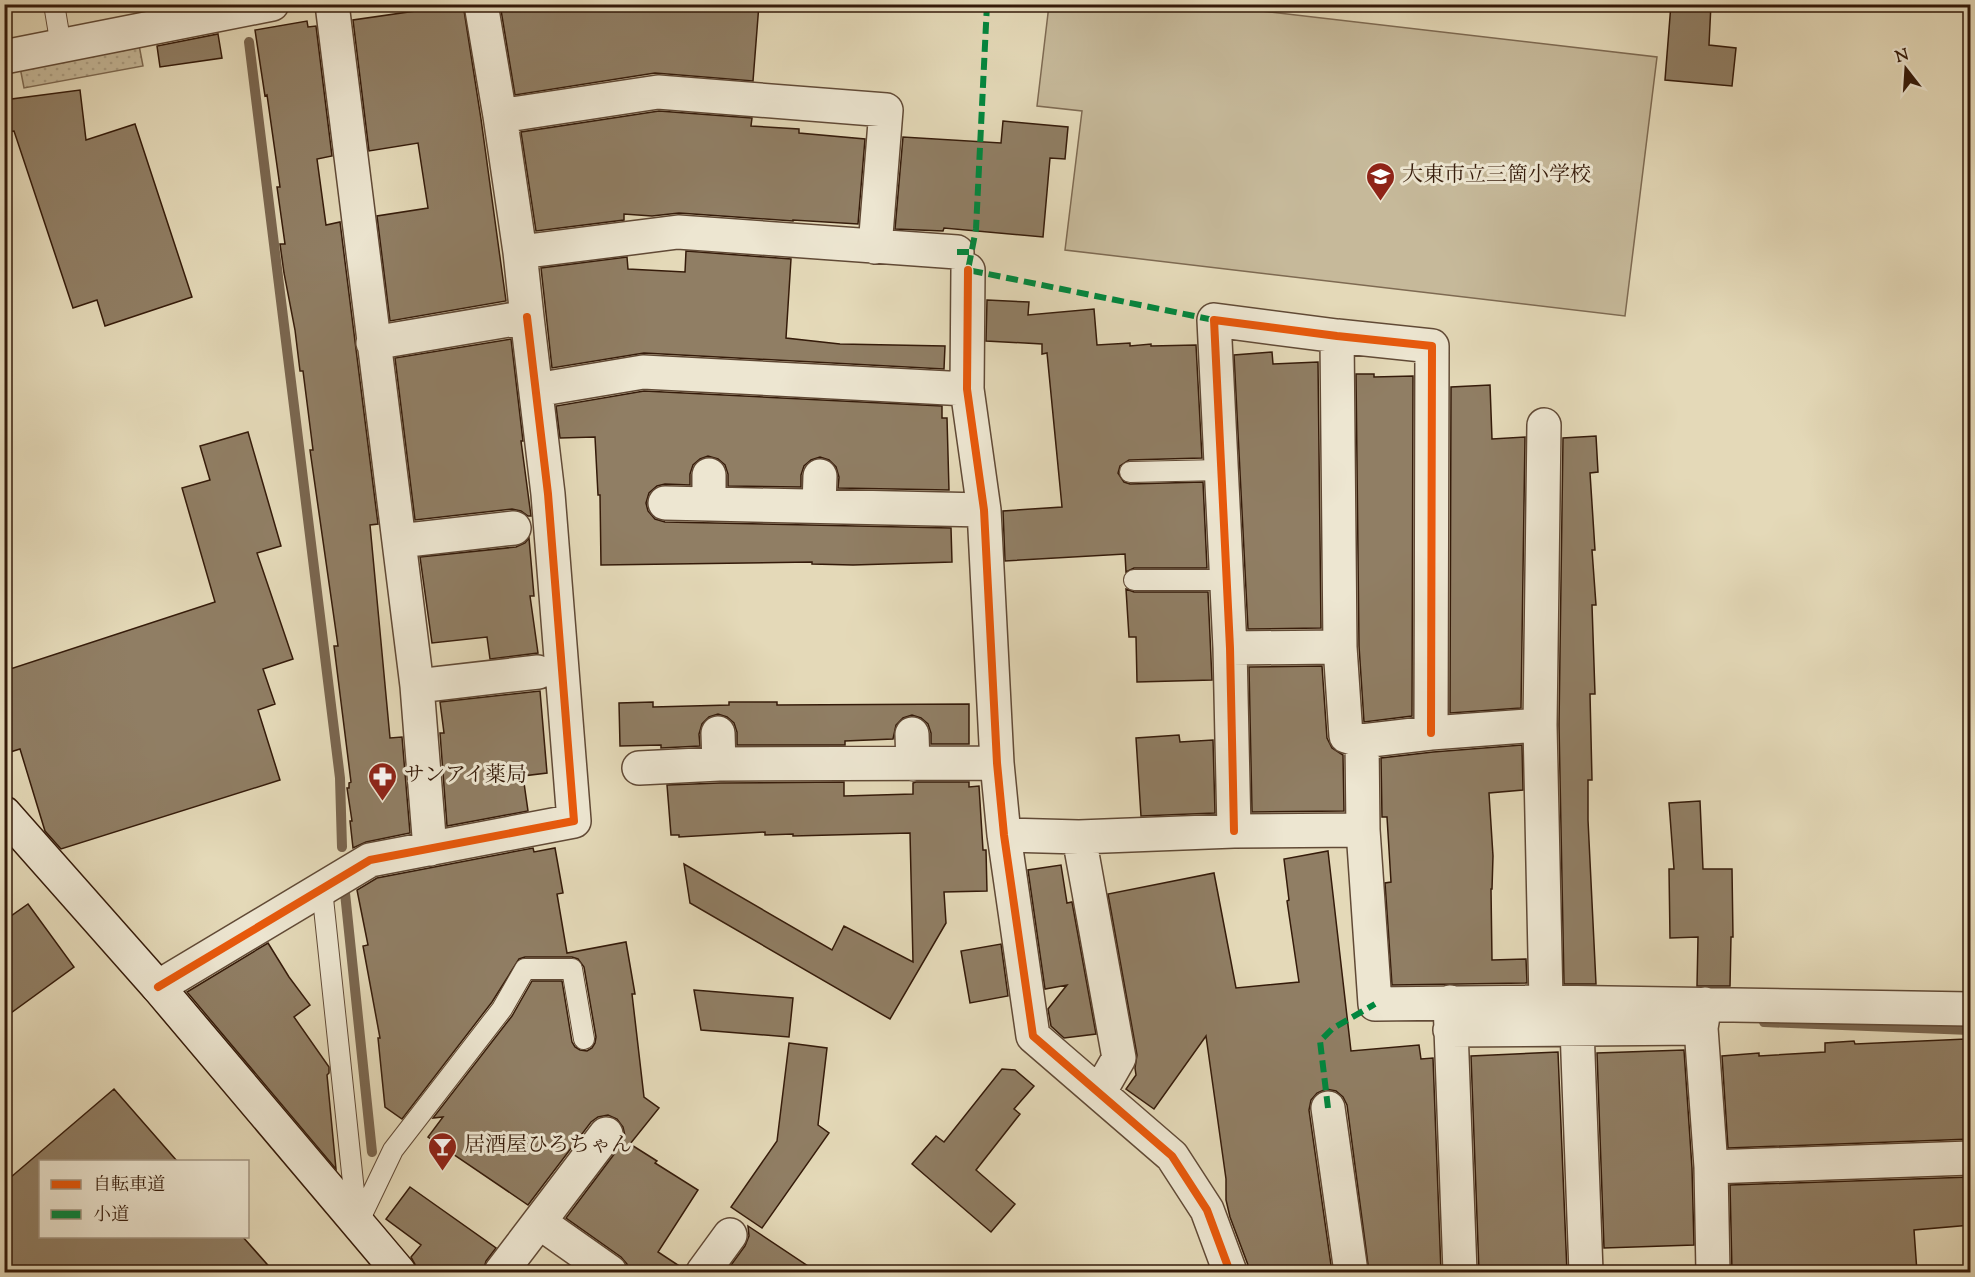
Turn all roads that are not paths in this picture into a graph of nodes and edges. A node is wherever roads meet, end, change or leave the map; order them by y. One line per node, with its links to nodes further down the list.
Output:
1 (54, 4): 6 (lane)
2 (272, 4): 5 (street)
3 (332, 4): 13 (street)
4 (481, 4): 8 (street)
5 (200, 11): 6 (street)
6 (62, 46): 7 (street)
7 (4, 57)
8 (500, 116): 9 (street); 10 (street)
9 (875, 247): 10 (street); 14 (street)
10 (520, 252): 11 (street)
11 (527, 317): 13 (street); 15 (street)
12 (1337, 336): 17 (street); 25 (street); 30 (street)
13 (373, 343): 22 (street)
14 (967, 389): 15 (street); 20 (street)
15 (536, 390): 39 (street)
16 (1544, 425): 29 (street)
17 (1221, 470): 18 (lane); 24 (street)
18 (1130, 471)
19 (665, 503): 20 (street)
20 (984, 510): 32 (street)
21 (514, 528): 22 (street)
22 (399, 541): 28 (street)
23 (1134, 580): 24 (lane)
24 (1226, 580): 26 (street)
25 (1340, 647): 26 (street); 31 (street)
26 (1230, 648): 36 (street)
27 (538, 672): 28 (street)
28 (417, 686): 39 (street)
29 (1540, 725): 30 (street); 42 (street)
30 (1431, 733): 31 (street)
31 (1362, 741): 35 (street)
32 (997, 763): 33 (street); 37 (street)
33 (639, 768)
34 (4, 813): 41 (street)
35 (1363, 830): 36 (street); 44 (street)
36 (1234, 831): 38 (street)
37 (1004, 835): 38 (street); 48 (street)
38 (1079, 837): 48 (street)
39 (430, 849): 40 (street)
40 (322, 888): 41 (street); 54 (lane)
41 (158, 987): 54 (street)
42 (1546, 1002): 44 (street); 45 (street)
43 (1971, 1008): 45 (street)
44 (1450, 1016): 46 (street); 62 (street)
45 (1703, 1016): 46 (street); 52 (street)
46 (1577, 1029): 63 (street)
47 (584, 1039): 54 (lane)
48 (1099, 1093): 60 (street)
49 (1328, 1108): 61 (street)
50 (606, 1134): 53 (street)
51 (1971, 1158): 52 (street)
52 (1711, 1167): 64 (street)
53 (539, 1222): 57 (street); 58 (street)
54 (358, 1223): 56 (street)
55 (730, 1235): 59 (street)
56 (399, 1272)
57 (501, 1272)
58 (610, 1272)
59 (703, 1272)
60 (1230, 1272)
61 (1351, 1272)
62 (1460, 1272)
63 (1586, 1272)
64 (1713, 1272)

